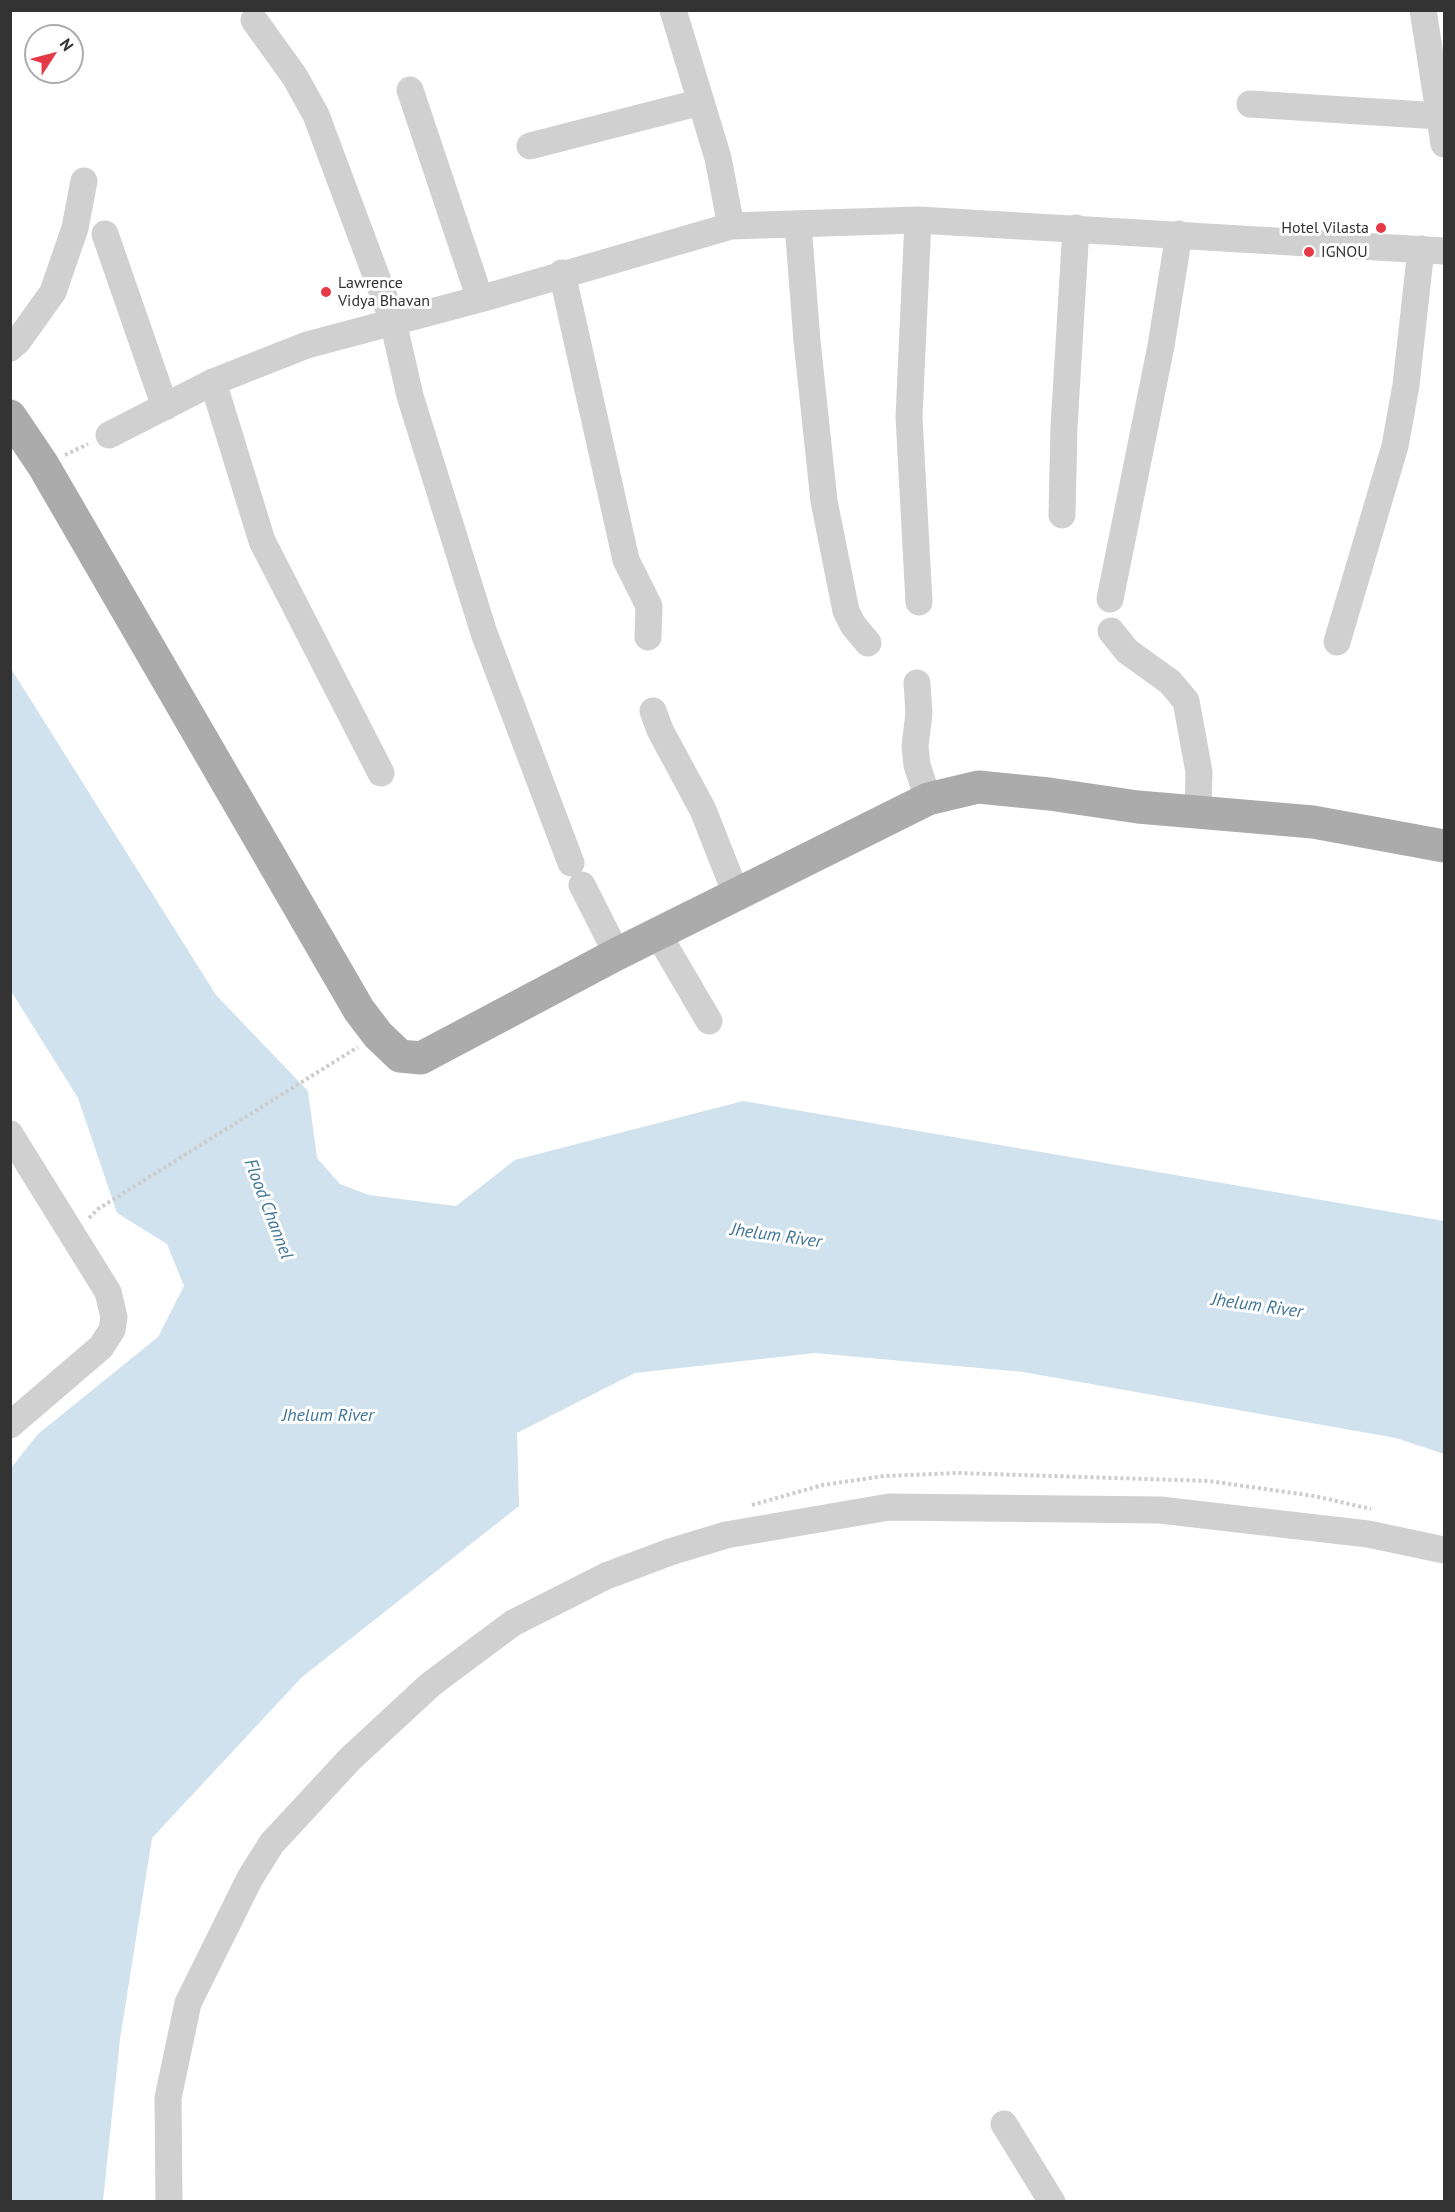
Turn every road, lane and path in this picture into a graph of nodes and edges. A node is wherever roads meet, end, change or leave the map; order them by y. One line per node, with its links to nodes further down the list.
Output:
1 (673, 10): 5 (street)
2 (1424, 10): 7 (street)
3 (254, 20): 20 (street)
4 (410, 90): 19 (street)
5 (701, 102): 9 (street); 13 (street)
6 (1250, 104): 7 (street)
7 (1439, 116): 8 (street)
8 (1444, 144)
9 (530, 146)
10 (84, 181): 21 (street)
11 (918, 220): 12 (street); 14 (street); 29 (street)
12 (798, 224): 13 (street); 33 (street)
13 (731, 226): 18 (street)
14 (1076, 228): 16 (street); 27 (street)
15 (105, 234): 23 (street)
16 (1179, 234): 17 (street); 28 (street)
17 (1433, 250): 32 (street)
18 (562, 273): 19 (street); 31 (street)
19 (480, 299): 20 (street)
20 (393, 321): 22 (street); 42 (street)
21 (10, 348)
22 (213, 382): 23 (street); 36 (street)
23 (165, 406): 25 (street)
24 (10, 416): 26 (main road)
25 (109, 435): 26 (path)
26 (43, 465): 42 (main road)
27 (1062, 515)
28 (1110, 599)
29 (919, 602)
30 (1111, 631): 38 (street)
31 (648, 637)
32 (1337, 642)
33 (868, 643)
34 (917, 683): 37 (street)
35 (653, 711): 40 (street)
36 (381, 773)
37 (928, 799): 38 (main road); 40 (main road)
38 (1198, 811): 39 (main road)
39 (1444, 846)
40 (736, 894): 41 (main road)
41 (658, 934): 42 (main road); 43 (street)
42 (617, 954)
43 (709, 1021)
44 (348, 1053): 46 (path)
45 (10, 1134): 47 (street)
46 (98, 1209)
47 (10, 1425)
48 (743, 1508): 49 (path)
49 (1379, 1511)
50 (1444, 1550): 52 (street)
51 (1004, 2124): 53 (street)
52 (169, 2202)
53 (1053, 2202)

